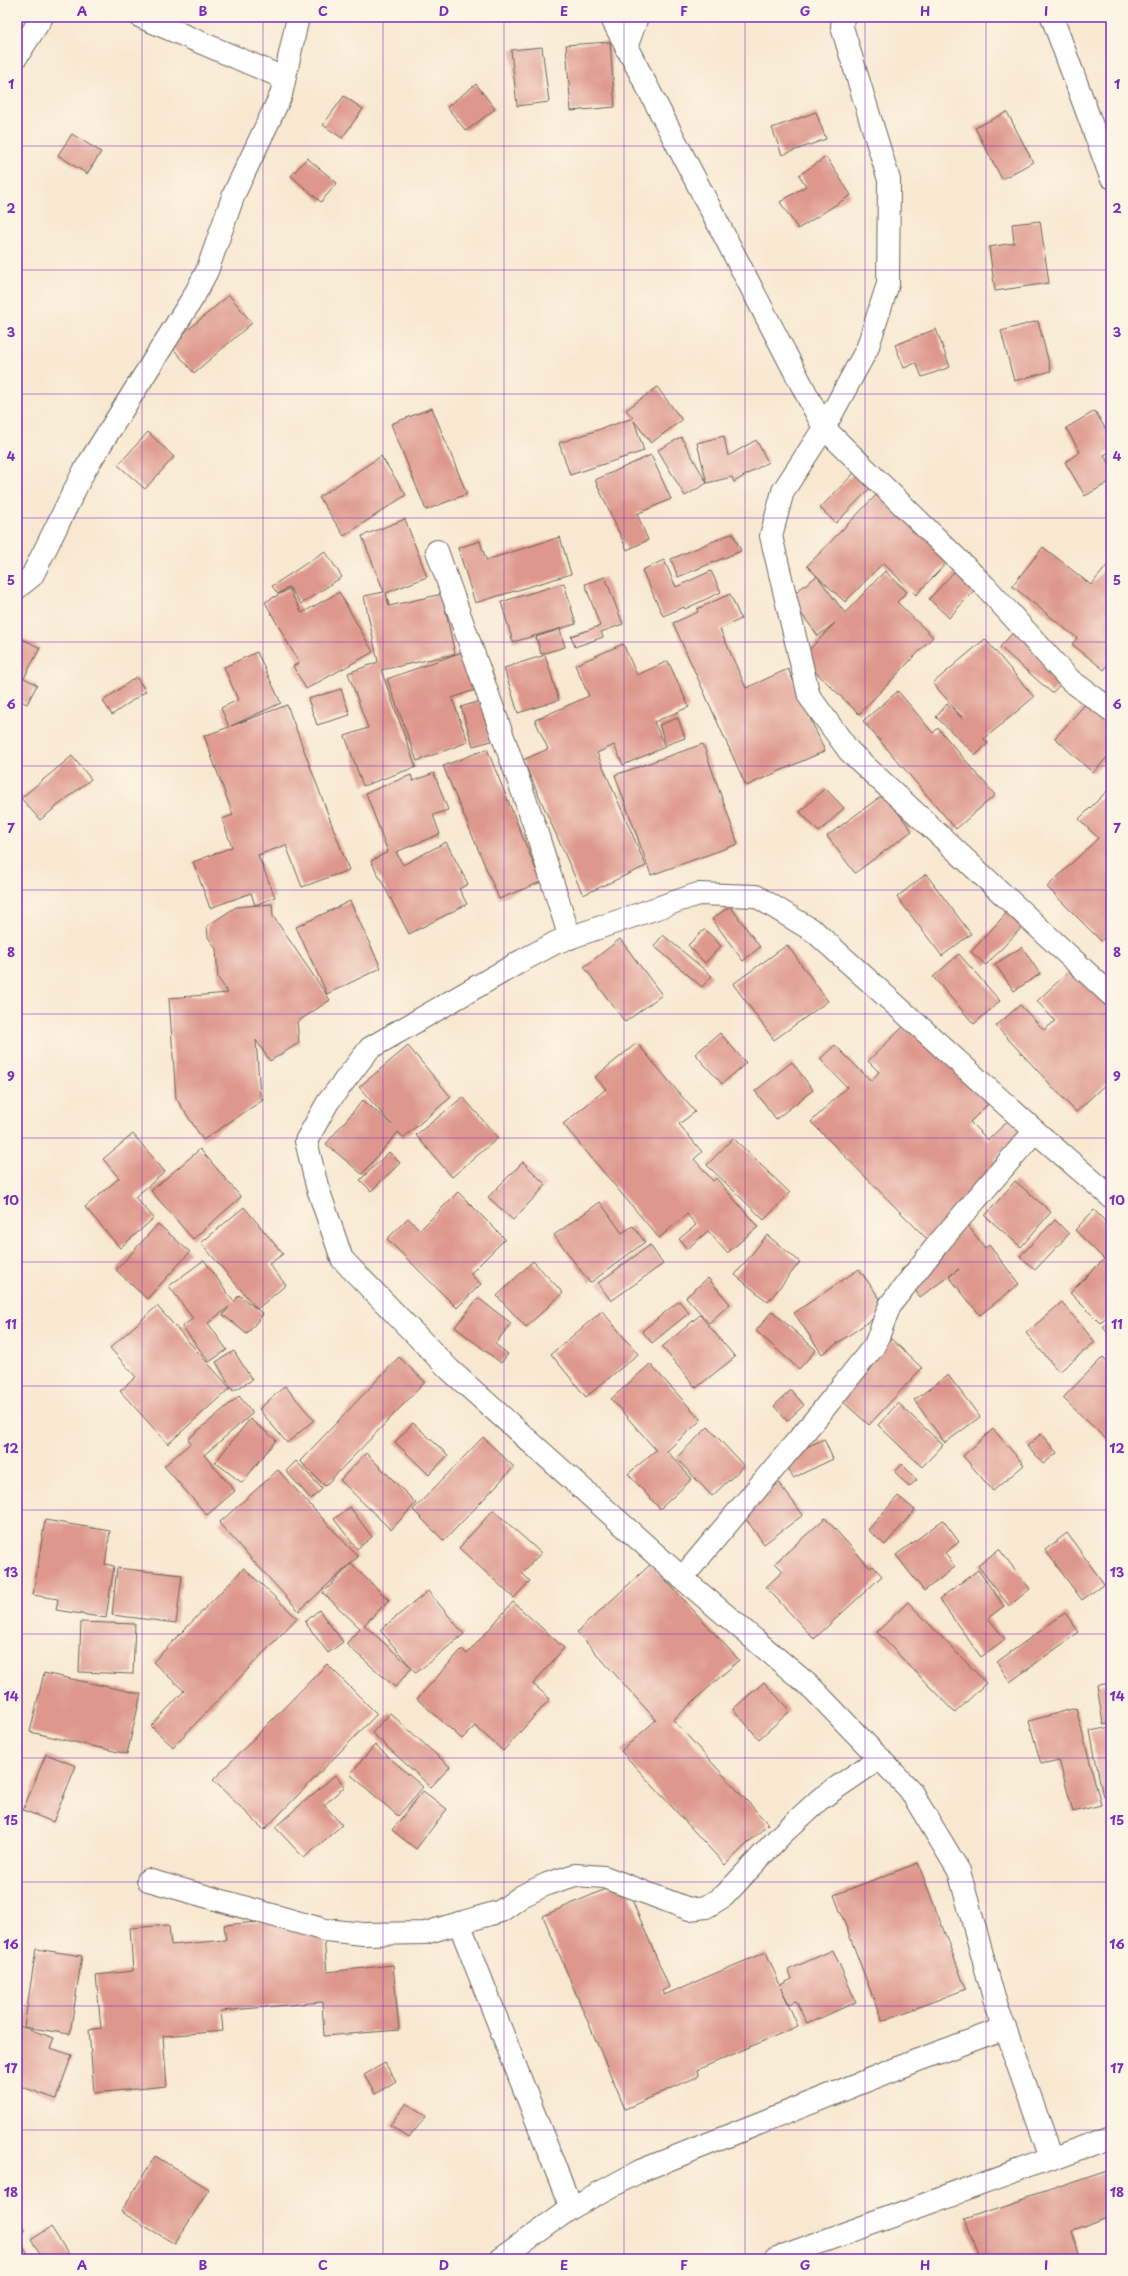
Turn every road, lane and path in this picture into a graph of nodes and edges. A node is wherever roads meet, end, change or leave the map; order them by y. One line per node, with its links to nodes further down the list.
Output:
1 (42, 17): 9 (street)
2 (141, 17): 10 (street)
3 (298, 17): 10 (street)
4 (611, 17): 8 (street)
5 (637, 17): 8 (street)
6 (842, 17): 12 (street)
7 (1052, 17): 11 (street)
8 (626, 48): 12 (street)
9 (17, 56)
10 (284, 78): 14 (street)
11 (1111, 177)
12 (824, 428): 15 (street); 17 (street)
13 (437, 551): 16 (street)
14 (17, 588)
15 (1111, 710)
16 (570, 938): 18 (street); 20 (street)
17 (1111, 995)
18 (1035, 1131): 19 (street); 20 (street)
19 (1111, 1196)
20 (682, 1578): 21 (street)
21 (880, 1758): 23 (street); 24 (street)
22 (148, 1880): 23 (street)
23 (459, 1923): 27 (street)
24 (1005, 2028): 26 (street); 27 (street)
25 (1111, 2137): 26 (street)
26 (1051, 2158): 28 (street)
27 (571, 2208): 29 (street)
28 (780, 2258)
29 (500, 2259)

